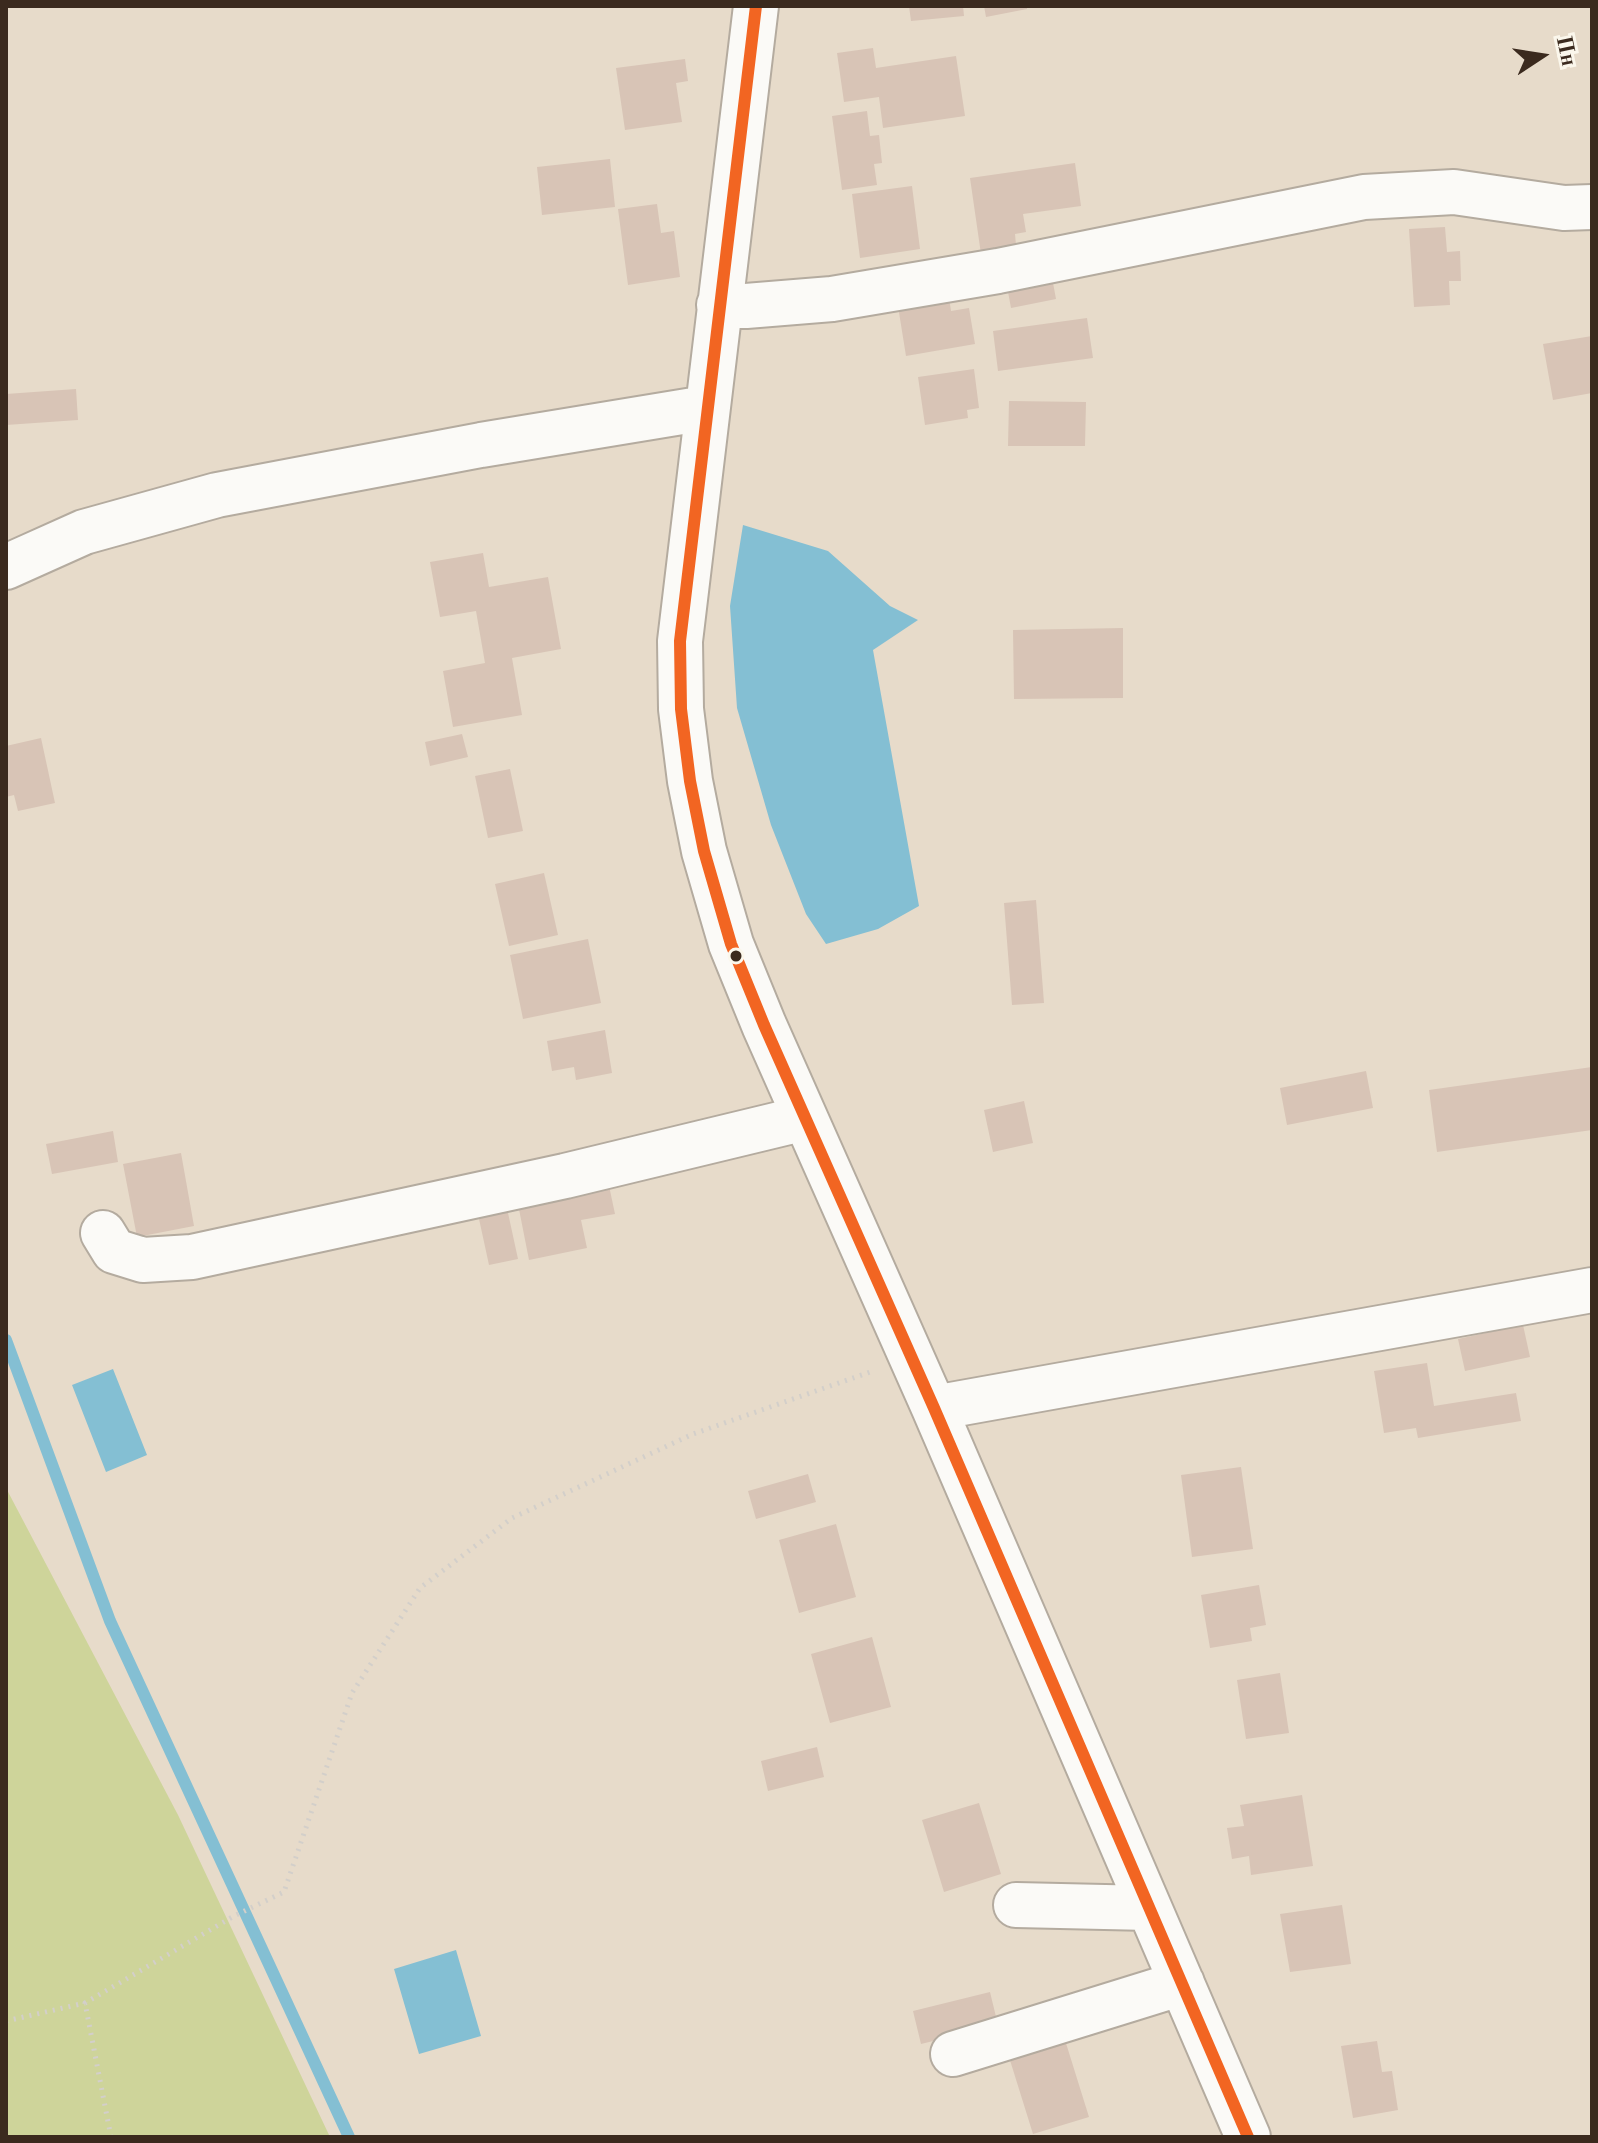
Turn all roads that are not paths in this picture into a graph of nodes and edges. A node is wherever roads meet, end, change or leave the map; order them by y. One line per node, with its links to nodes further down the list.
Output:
1 (756, 6): 3 (street)
2 (1592, 207): 3 (street)
3 (719, 305): 4 (street)
4 (706, 408): 5 (street); 6 (street)
5 (6, 567)
6 (805, 1118): 7 (street); 9 (street)
7 (103, 1233)
8 (1592, 1290): 9 (street)
9 (934, 1408): 11 (street)
10 (1016, 1905): 11 (street)
11 (1149, 1908): 12 (street)
12 (1182, 1983): 13 (street); 14 (street)
13 (953, 2054)
14 (1248, 2137)

